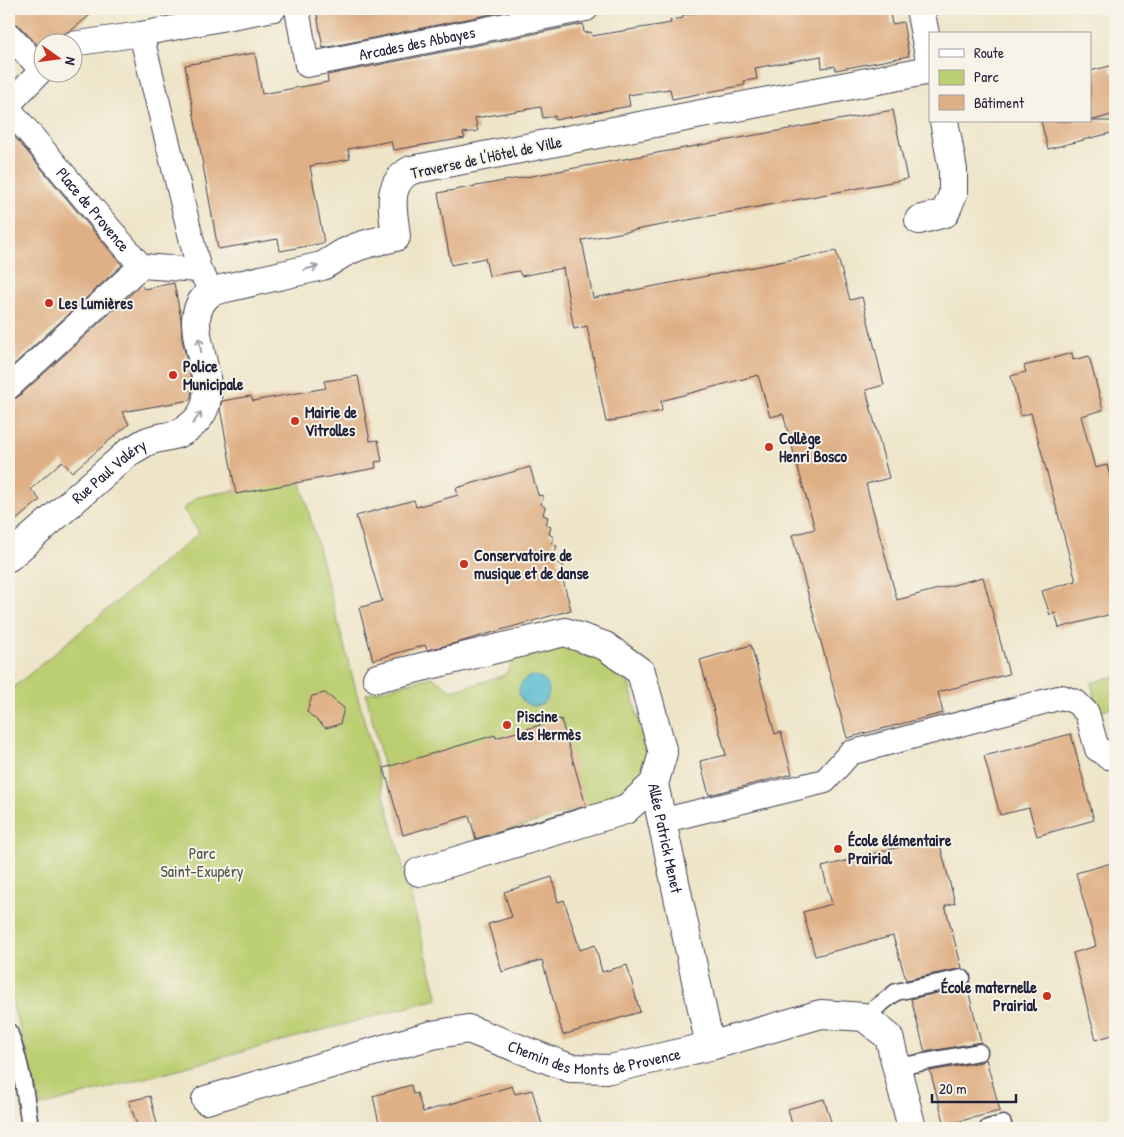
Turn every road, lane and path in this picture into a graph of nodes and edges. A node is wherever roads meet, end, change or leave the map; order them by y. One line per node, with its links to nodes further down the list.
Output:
1 (274, 9): 5 (street)
2 (298, 9): 3 (street, Arcades des Abbayes)
3 (586, 9)
4 (920, 9): 8 (street)
5 (141, 34): 7 (street); 17 (street)
6 (9, 35): 9 (street)
7 (82, 43)
8 (929, 55)
9 (32, 59)
10 (929, 70): 17 (street, Traverse de l'Hôtel de Ville, one-way to 10)
11 (32, 80): 12 (street)
12 (9, 104)
13 (9, 109): 16 (street, Place de Provence)
14 (944, 122): 15 (street)
15 (919, 220)
16 (141, 266): 17 (street, Place de Provence); 18 (street)
17 (206, 281): 19 (street, Rue Paul Valéry, one-way to 17)
18 (9, 387)
19 (9, 557)
20 (377, 678): 22 (street, Allée Patrick Menet)
21 (1112, 754): 23 (street)
22 (654, 784): 23 (street, Allée Patrick Menet); 24 (street)
23 (661, 821): 28 (street, Allée Patrick Menet)
24 (419, 872)
25 (962, 978): 26 (lane)
26 (864, 1016): 28 (street, Chemin des Monts de Provence); 30 (street)
27 (9, 1032): 32 (lane)
28 (710, 1046): 31 (street, Chemin des Monts de Provence)
29 (979, 1052): 30 (lane)
30 (897, 1067): 33 (street)
31 (206, 1100)
32 (30, 1128)
33 (912, 1128)

